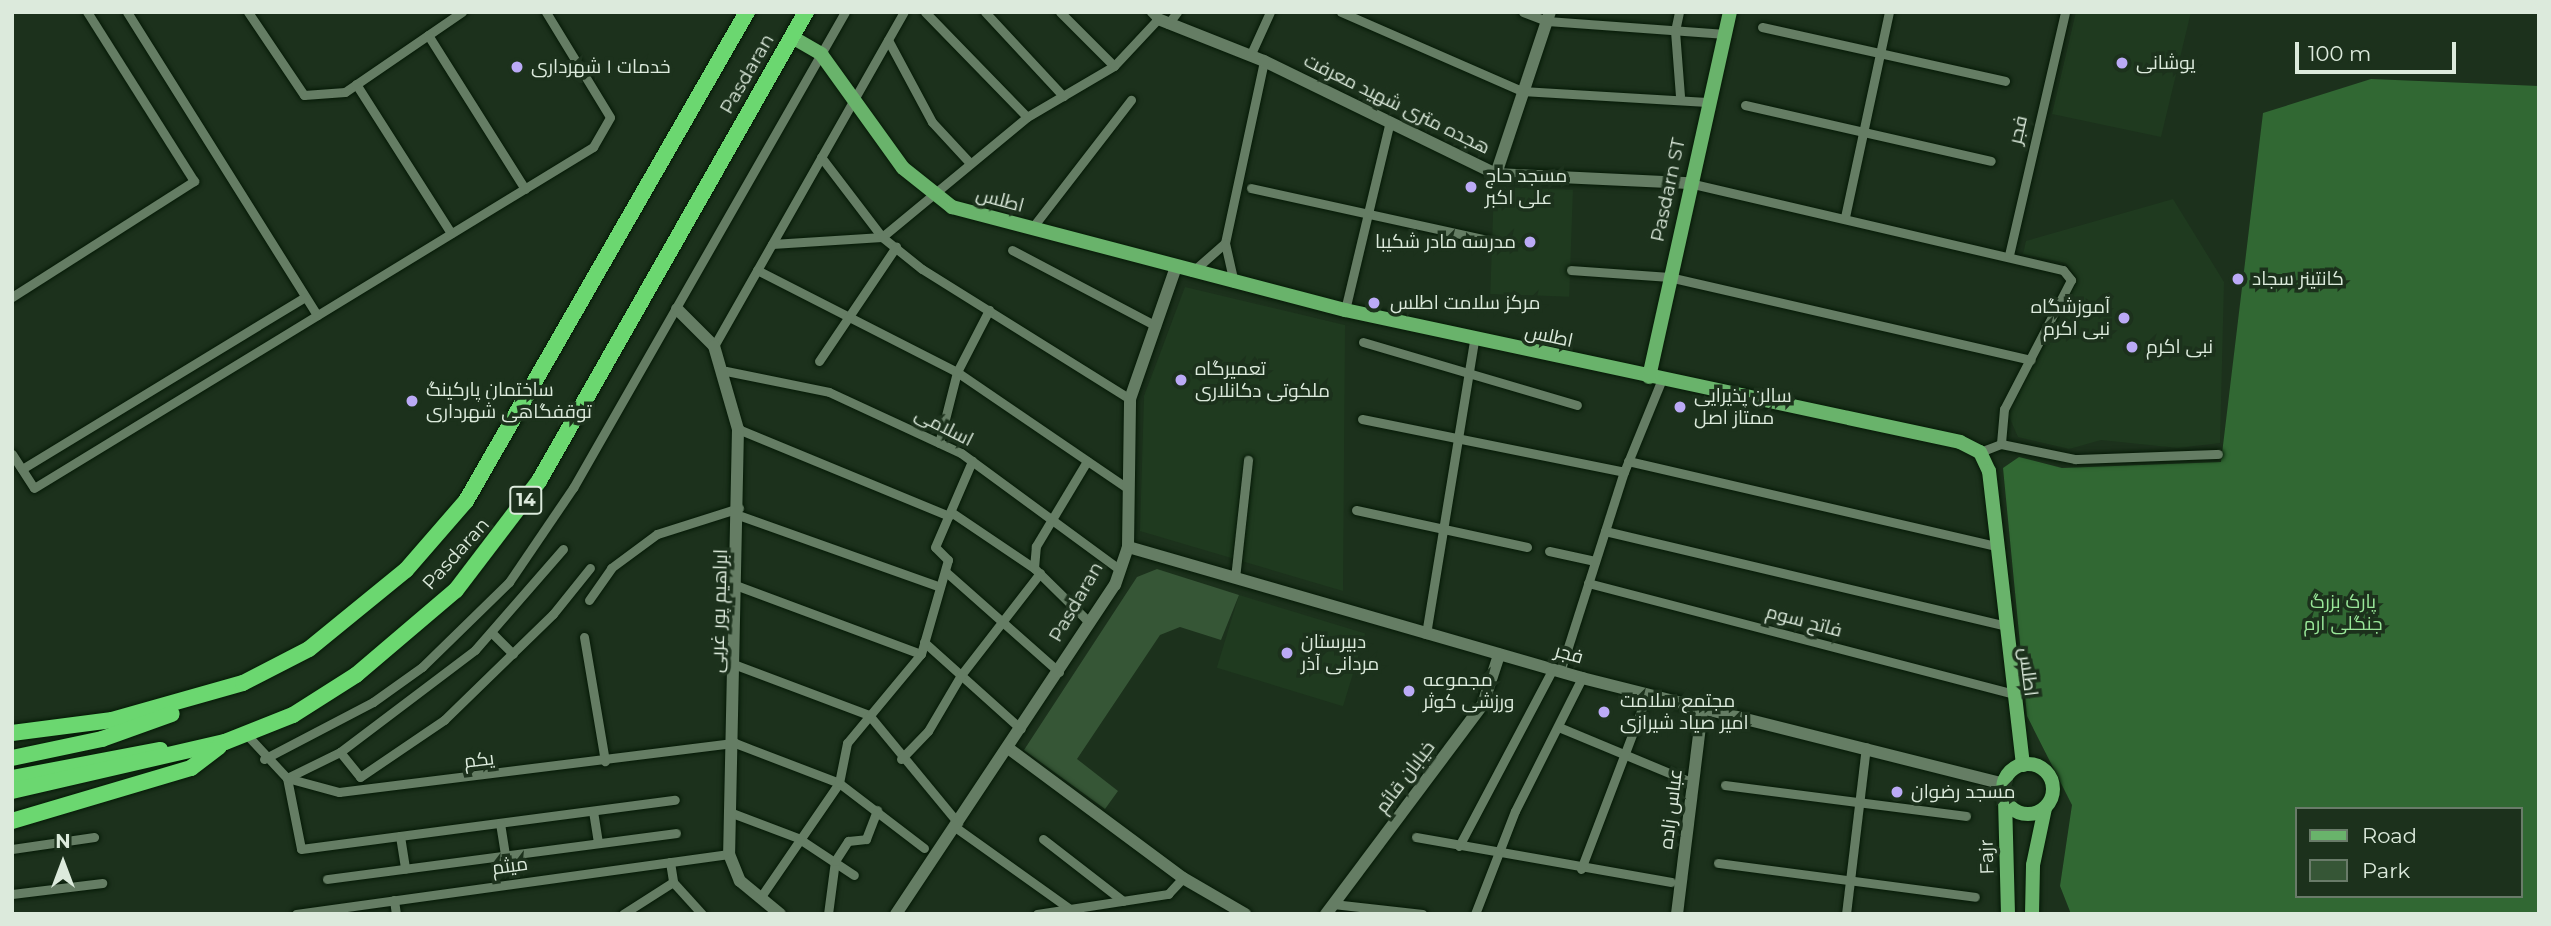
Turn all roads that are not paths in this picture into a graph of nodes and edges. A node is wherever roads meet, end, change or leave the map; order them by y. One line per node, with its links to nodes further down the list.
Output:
1 (87, 12): 71 (street)
2 (127, 12): 72 (street)
3 (248, 12): 35 (street)
4 (462, 12): 26 (street)
5 (546, 12): 52 (street)
6 (747, 12): 142 (highway, Pasdaran / 14)
7 (806, 12): 27 (highway, Pasdaran / 14)
8 (845, 12): 30 (street)
9 (904, 12): 28 (street)
10 (925, 12): 43 (street)
11 (985, 12): 38 (street)
12 (1059, 12): 33 (street)
13 (1177, 12): 22 (street)
14 (1270, 12): 31 (street)
15 (1341, 12): 36 (street)
16 (1523, 12): 21 (street)
17 (1679, 12): 24 (street)
18 (1730, 12): 25 (main road, Pasdarn ST)
19 (1889, 12): 29 (street)
20 (2065, 12): 64 (street, فجر)
21 (1548, 17): 24 (street); 36 (street)
22 (1159, 18): 31 (street, هجده متری شهید معرفت); 33 (street)
23 (1762, 27): 29 (street)
24 (1675, 31): 25 (street); 39 (street)
25 (1726, 34): 41 (main road, Pasdarn ST)
26 (428, 35): 35 (street); 52 (street)
27 (792, 37): 30 (main road, اطلس); 149 (highway, Pasdaran / 14)
28 (888, 40): 37 (street); 48 (street)
29 (1881, 52): 34 (street); 45 (street)
30 (821, 54): 37 (main road, اطلس); 73 (street)
31 (1250, 56): 32 (street, هجده متری شهید معرفت)
32 (1264, 61): 44 (street, هجده متری شهید معرفت); 60 (street)
33 (1114, 66): 38 (street)
34 (2005, 81)
35 (356, 84): 57 (street)
36 (1522, 91): 39 (street); 49 (street)
37 (856, 96): 46 (street); 53 (main road, اطلس)
38 (1063, 96): 43 (street)
39 (1680, 96): 41 (street)
40 (1131, 100): 56 (street)
41 (1707, 102): 50 (main road, Pasdarn ST)
42 (1745, 105): 45 (street)
43 (1027, 117): 48 (street)
44 (1390, 121): 49 (street, هجده متری شهید معرفت); 54 (street)
45 (1864, 130): 47 (street); 55 (street)
46 (821, 157): 58 (street); 61 (street)
47 (1991, 161)
48 (969, 162): 53 (street)
49 (1496, 174): 50 (street, هجده متری شهید معرفت)
50 (1689, 183): 55 (street, هجده متری شهید معرفت); 69 (main road, Pasdarn ST)
51 (1251, 188): 54 (street)
52 (525, 189): 57 (street)
53 (931, 195): 56 (main road, اطلس); 58 (street)
54 (1368, 213): 59 (street); 75 (street)
55 (1845, 218): 64 (street, هجده متری شهید معرفت)
56 (1032, 228): 65 (main road, اطلس)
57 (452, 233): 76 (street)
58 (882, 237): 61 (street); 62 (street)
59 (1488, 240)
60 (1225, 243): 68 (street); 70 (street)
61 (772, 244): 66 (street)
62 (897, 247): 74 (street); 77 (street)
63 (1012, 250): 78 (street)
64 (2009, 256): 82 (street, هجده متری شهید معرفت)
65 (1176, 267): 68 (main road, اطلس); 78 (street, Pasdaran)
66 (757, 270): 77 (street); 81 (street)
67 (1571, 270): 69 (street)
68 (1192, 272): 70 (main road, اطلس)
69 (1670, 277): 82 (street); 87 (main road, Pasdarn ST)
70 (1234, 283): 75 (main road, اطلس)
71 (12, 297)
72 (306, 297): 76 (street); 102 (street)
73 (677, 309): 81 (street, ابراهیم پور غربی); 157 (street)
74 (989, 310): 86 (street); 88 (street)
75 (1345, 310): 79 (main road, اطلس)
76 (317, 315): 102 (street)
77 (848, 317): 83 (street); 86 (street)
78 (1156, 326): 88 (street, Pasdaran)
79 (1474, 340): 84 (street); 87 (main road, اطلس)
80 (1363, 342): 84 (street)
81 (714, 346): 85 (street, ابراهیم پور غربی)
82 (2031, 360): 94 (street)
83 (819, 361)
84 (1469, 368): 89 (street); 92 (street)
85 (726, 371): 91 (street, ابراهیم پور غربی); 93 (street, اسلامی)
86 (957, 372): 93 (street); 100 (street)
87 (1655, 378): 95 (main road, اطلس); 101 (street)
88 (1130, 399): 104 (street, Pasdaran)
89 (1577, 405)
90 (1362, 419): 92 (street)
91 (738, 429): 106 (street, ابراهیم پور غربی); 107 (street)
92 (1458, 439): 103 (street); 109 (street)
93 (939, 443): 99 (street, اسلامی)
94 (2001, 444): 95 (street); 97 (street)
95 (1980, 452): 111 (main road, اطلس)
96 (12, 454): 102 (street)
97 (2218, 454)
98 (1248, 460): 121 (street)
99 (972, 461): 107 (street); 108 (street, اسلامی)
100 (1087, 461): 104 (street); 108 (street)
101 (1628, 461): 103 (street); 111 (street)
102 (22, 469)
103 (1624, 472): 110 (street)
104 (1127, 488): 112 (street, Pasdaran)
105 (1356, 510): 109 (street)
106 (741, 512): 123 (street, ابراهیم پور غربی); 124 (street); 125 (street)
107 (950, 514): 118 (street); 120 (street)
108 (1050, 518): 118 (street); 119 (street, اسلامی)
109 (1444, 529): 113 (street); 130 (street)
110 (1605, 531): 116 (street); 128 (street)
111 (1996, 546): 128 (main road, اطلس)
112 (1128, 547): 119 (street, Pasdaran); 121 (street, فجر)
113 (1527, 547)
114 (563, 549): 129 (street)
115 (1549, 551): 116 (street)
116 (1595, 561): 122 (street)
117 (590, 568): 133 (street)
118 (1037, 570): 126 (street); 127 (street)
119 (1120, 570): 127 (street, Pasdaran)
120 (946, 572): 124 (street); 126 (street)
121 (1235, 578): 130 (street, فجر)
122 (1588, 583): 137 (street); 141 (street, فاتح سوم)
123 (738, 586): 134 (street); 136 (street, ابراهیم پور غربی)
124 (940, 587): 132 (street)
125 (589, 600)
126 (1002, 622): 138 (street); 139 (street)
127 (1090, 623): 138 (street, Pasdaran)
128 (2003, 625): 141 (main road, اطلس)
129 (491, 632): 133 (street); 154 (street)
130 (1426, 634): 135 (street, فجر)
131 (584, 637): 159 (street)
132 (924, 642): 134 (street); 139 (street)
133 (513, 654): 154 (street)
134 (921, 654): 145 (street)
135 (1499, 655): 137 (street, فجر); 208 (street, خیابان قائم)
136 (736, 665): 145 (street); 151 (street, ابراهیم پور غربی)
137 (1556, 671): 140 (street, فجر); 185 (street)
138 (1059, 672): 147 (street, Pasdaran)
139 (961, 675): 147 (street); 158 (street)
140 (1582, 678): 143 (street, فجر); 146 (street)
141 (2011, 693): 160 (main road, اطلس)
142 (212, 694): 148 (highway, 14); 156 (highway)
143 (1647, 695): 144 (street, فجر); 155 (street)
144 (1702, 709): 152 (street, فجر); 164 (street, عباس زاده)
145 (869, 715): 158 (street); 163 (street)
146 (1561, 728): 155 (street); 189 (street)
147 (1021, 729): 153 (street, Pasdaran)
148 (12, 733)
149 (247, 735): 150 (highway, Pasdaran / 14); 157 (street, یکم)
150 (225, 742): 161 (highway); 166 (highway, Pasdaran / 14); 175 (highway)
151 (735, 743): 159 (street, یکم); 163 (street); 173 (street, ابراهیم پور غربی)
152 (1866, 747): 167 (street, فجر); 169 (street)
153 (1008, 748): 177 (street, Pasdaran); 197 (street)
154 (340, 752): 162 (street)
155 (1624, 755): 164 (street); 195 (street)
156 (12, 758)
157 (264, 759): 162 (street, یکم)
158 (901, 759): 177 (street)
159 (605, 761): 162 (street, یکم)
160 (2023, 765): 167 (main road); 170 (main road)
161 (12, 778)
162 (287, 778): 179 (street)
163 (839, 783): 171 (street); 182 (street)
164 (1693, 783): 221 (street, عباس زاده)
165 (1725, 785): 169 (street)
166 (12, 791)
167 (2004, 791): 170 (main road); 223 (main road, Fajr)
168 (675, 800): 172 (street)
169 (1859, 802): 174 (street); 202 (street)
170 (2045, 808): 224 (main road)
171 (877, 810): 186 (street); 191 (street)
172 (593, 811): 176 (street); 184 (street)
173 (732, 813): 182 (street); 188 (street, ابراهیم پور غربی)
174 (1966, 816)
175 (12, 821)
176 (500, 823): 179 (street); 190 (street)
177 (957, 825): 209 (street); 216 (street, Pasdaran)
178 (676, 833): 184 (street)
179 (400, 836): 194 (street)
180 (93, 837): 187 (street)
181 (1416, 837): 185 (street)
182 (798, 838): 191 (street); 205 (street)
183 (1043, 839): 207 (street)
184 (598, 843): 190 (street)
185 (1459, 846): 189 (street)
186 (924, 848)
187 (12, 849)
188 (729, 854): 192 (street, میثم); 205 (street)
189 (1498, 854): 195 (street); 220 (street)
190 (505, 856): 194 (street)
191 (835, 861): 196 (street); 215 (street)
192 (670, 862): 199 (street); 206 (street, میثم)
193 (1718, 863): 202 (street)
194 (405, 869): 198 (street)
195 (1581, 869): 200 (street)
196 (854, 875)
197 (1183, 878): 207 (street); 218 (street)
198 (327, 879)
199 (673, 882): 212 (street); 213 (street)
200 (1671, 882)
201 (102, 883): 203 (street)
202 (1850, 883): 204 (street); 222 (street)
203 (12, 894)
204 (1975, 897)
205 (760, 898): 214 (street)
206 (394, 900): 210 (street, میثم); 211 (street)
207 (1123, 901): 209 (street)
208 (1330, 909): 219 (street)
209 (1078, 910): 217 (street)
210 (296, 914)
211 (396, 914)
212 (624, 914)
213 (702, 914)
214 (780, 914)
215 (828, 914)
216 (896, 914)
217 (1037, 914)
218 (1245, 914)
219 (1422, 914)
220 (1475, 914)
221 (1677, 914)
222 (1846, 914)
223 (2008, 914)
224 (2032, 914)

